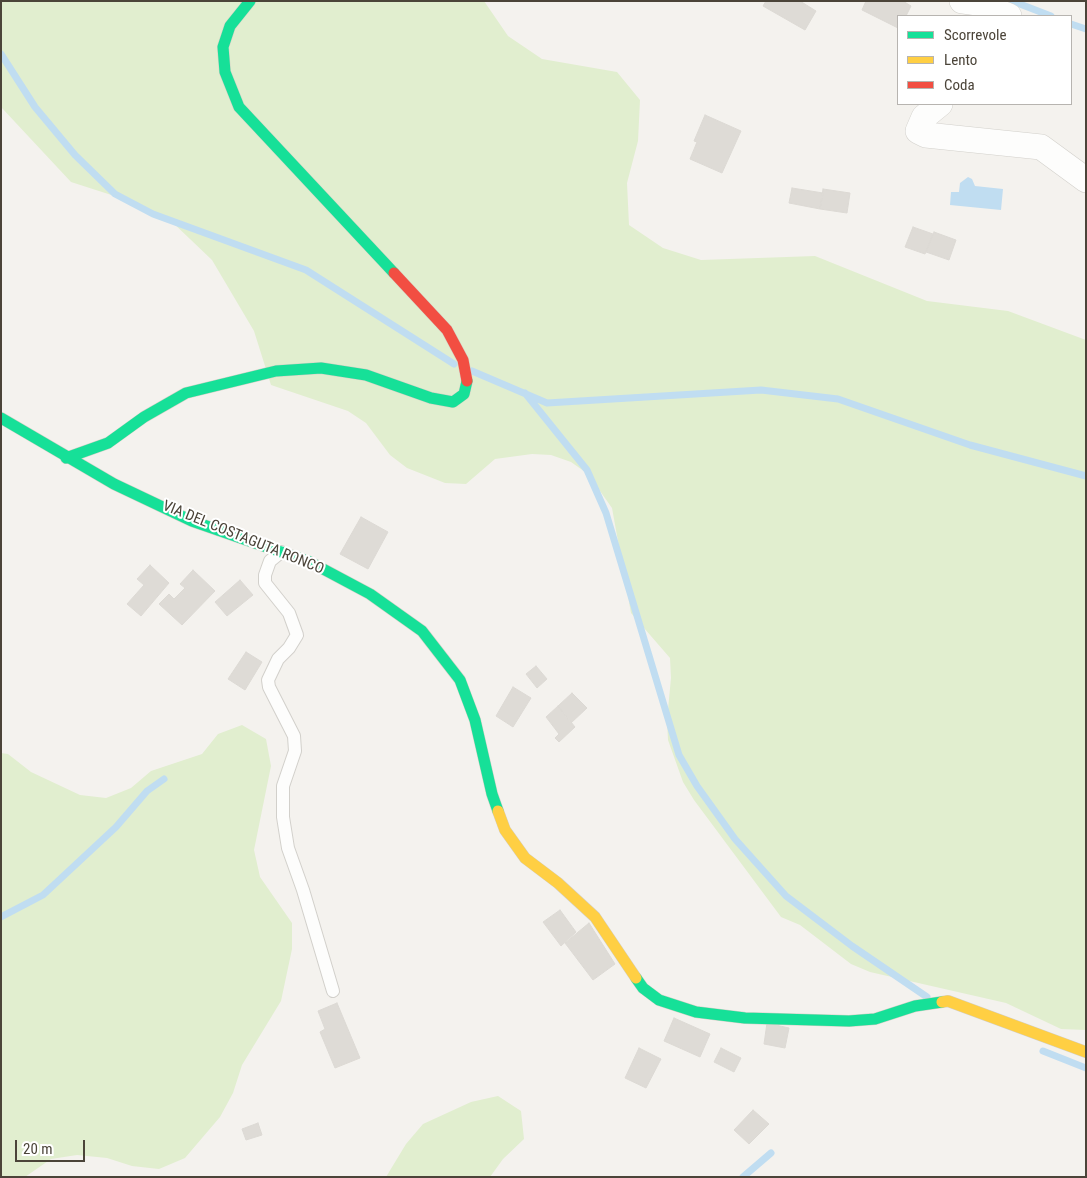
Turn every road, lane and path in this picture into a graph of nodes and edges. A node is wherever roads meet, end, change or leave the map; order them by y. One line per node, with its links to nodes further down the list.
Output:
1 (250, 1): 7 (street)
2 (962, 1): 3 (street)
3 (1006, 15)
4 (939, 105): 5 (street)
5 (1086, 180)
6 (1, 418): 7 (street, VIA DEL COSTAGUTA RONCO)
7 (66, 458): 8 (street, VIA DEL COSTAGUTA RONCO)
8 (282, 551): 9 (lane); 10 (street, VIA DEL COSTAGUTA RONCO)
9 (333, 991)
10 (1086, 1052)

